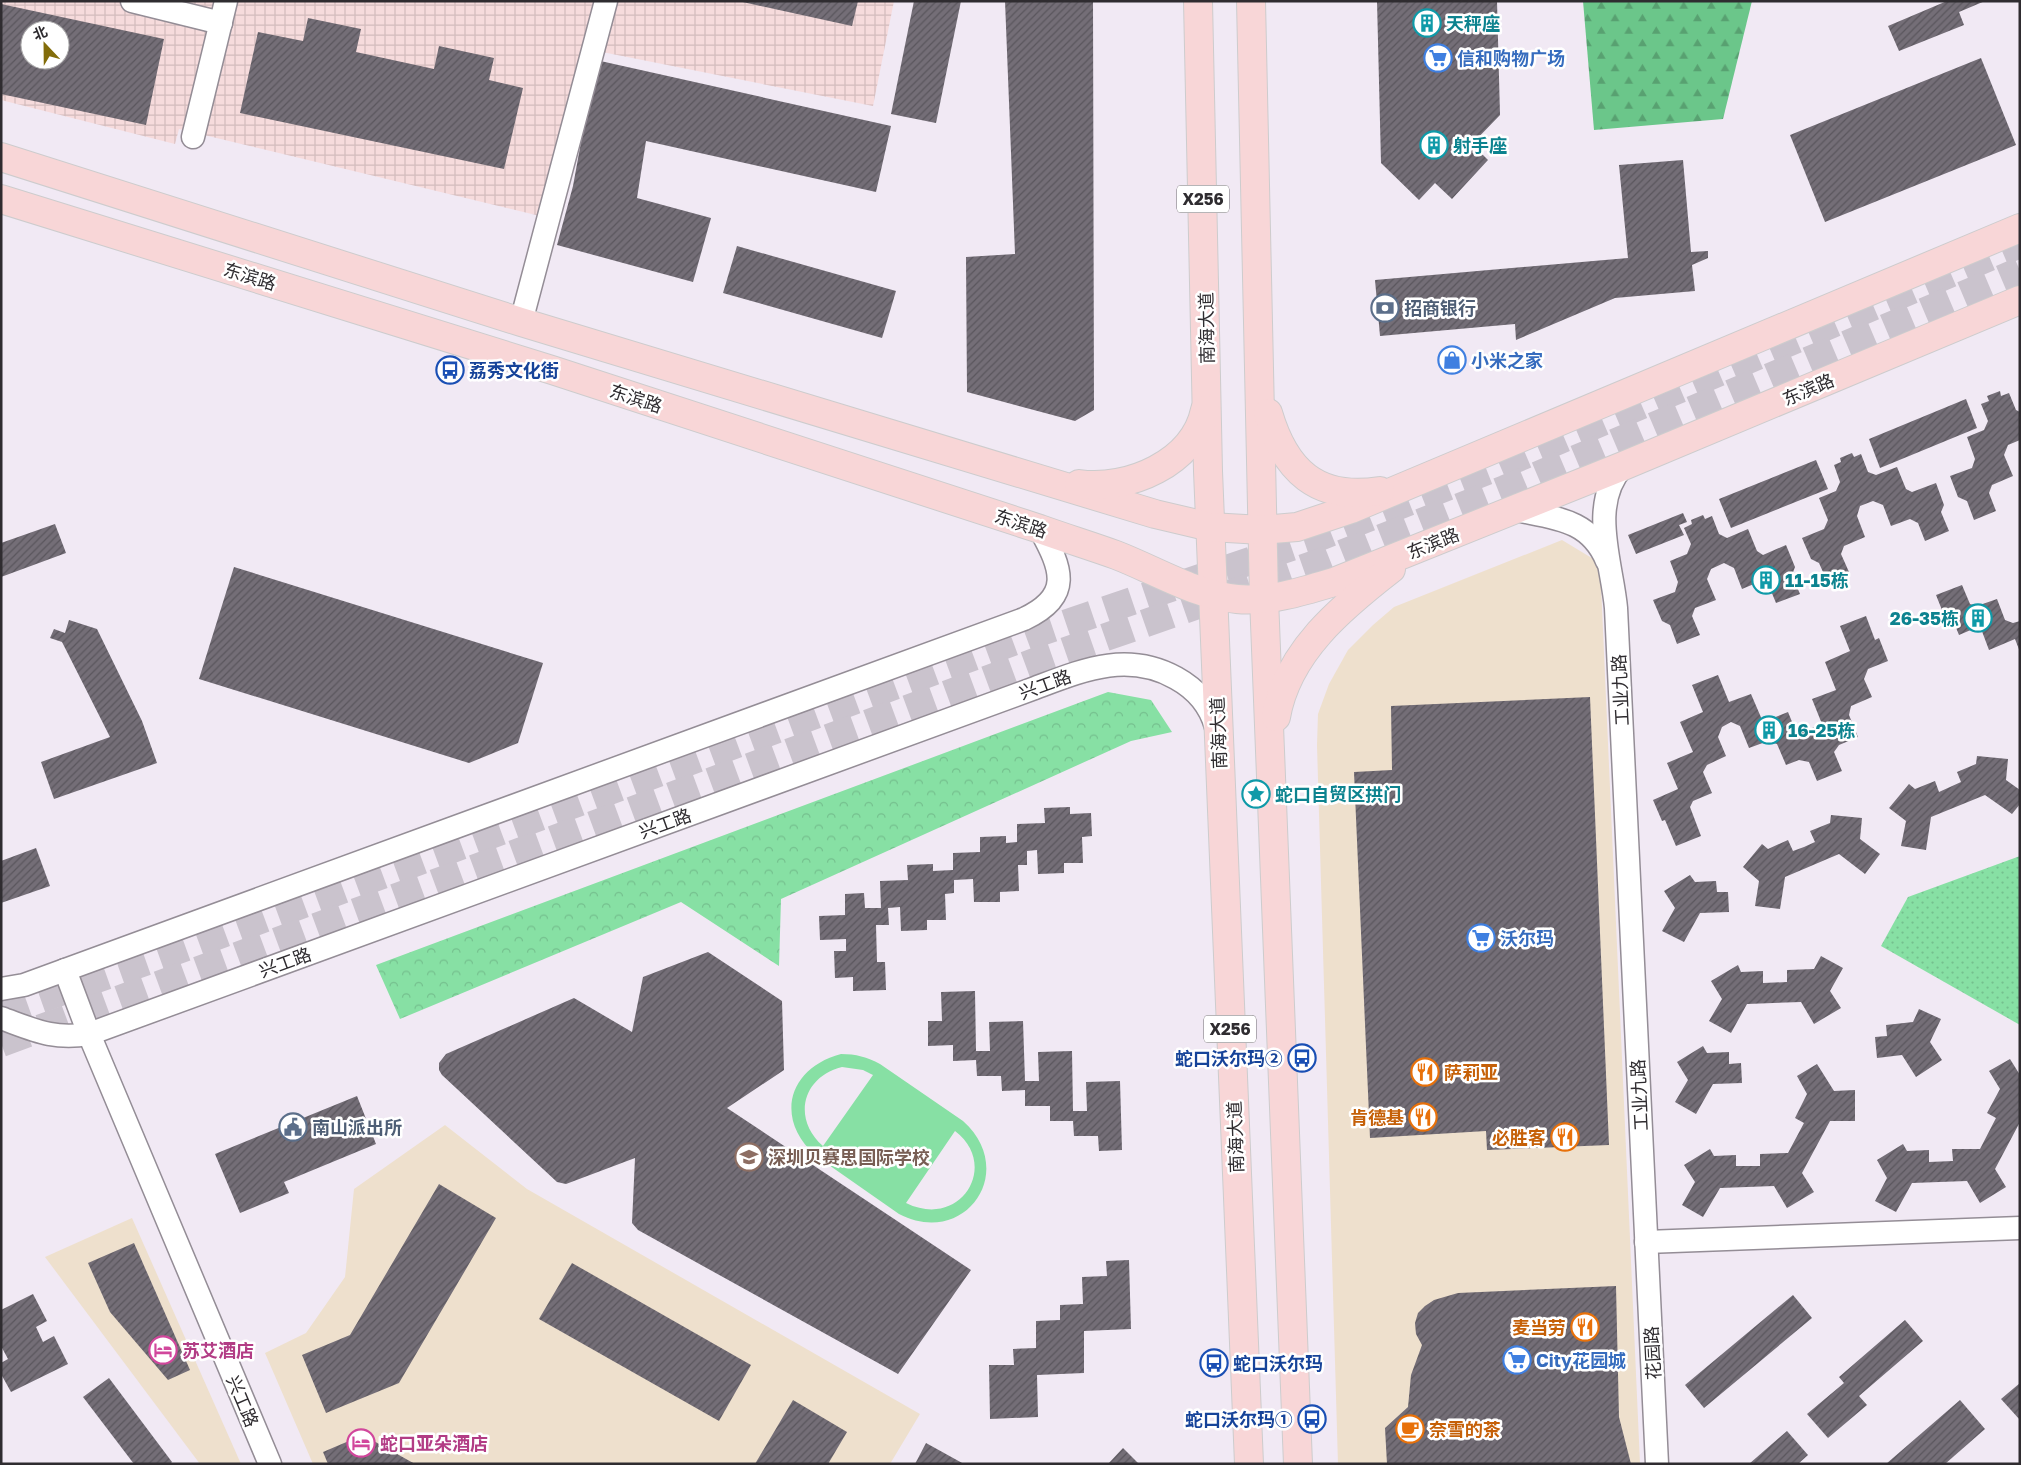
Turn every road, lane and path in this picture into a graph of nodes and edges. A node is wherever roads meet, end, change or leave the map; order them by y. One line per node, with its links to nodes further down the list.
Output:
1 (132, 1): 6 (street)
2 (226, 1): 6 (street)
3 (606, 1): 12 (street)
4 (1198, 1): 14 (main road, 南海大道 / X256)
5 (1251, 1): 13 (main road, X256)
6 (221, 23): 7 (street)
7 (193, 137)
8 (1, 156): 12 (main road)
9 (1, 199): 20 (main road, 东滨路)
10 (2020, 228): 17 (main road)
11 (2020, 300): 15 (main road, 东滨路)
12 (521, 322): 16 (main road)
13 (1261, 374): 17 (main road); 21 (main road, X256)
14 (1208, 396): 16 (main road); 19 (main road, 南海大道 / X256)
15 (1623, 466): 18 (main road, 东滨路); 23 (street, 工业九路)
16 (1040, 478): 19 (main road)
17 (1416, 483): 21 (main road)
18 (1516, 510): 22 (main road, 东滨路); 23 (street, 工业九路)
19 (1210, 527): 21 (main road); 24 (main road, 南海大道 / X256)
20 (1040, 529): 24 (main road, 东滨路); 28 (street)
21 (1262, 530): 25 (main road, X256)
22 (1416, 551): 25 (main road, 东滨路); 27 (main road)
23 (1612, 574): 33 (street, 工业九路)
24 (1213, 595): 25 (main road, 东滨路); 26 (main road, 南海大道 / X256)
25 (1264, 598): 27 (main road, X256)
26 (1218, 734): 31 (street, 兴工路); 35 (main road, 南海大道 / X256)
27 (1270, 755): 36 (main road, X256)
28 (66, 970): 29 (street); 31 (street, 兴工路)
29 (1, 989)
30 (1, 1018): 31 (street, 兴工路)
31 (89, 1034): 34 (street, 兴工路)
32 (2020, 1228): 33 (street)
33 (1646, 1242): 37 (street, 花园路)
34 (270, 1464)
35 (1249, 1464)
36 (1298, 1464)
37 (1657, 1464)

